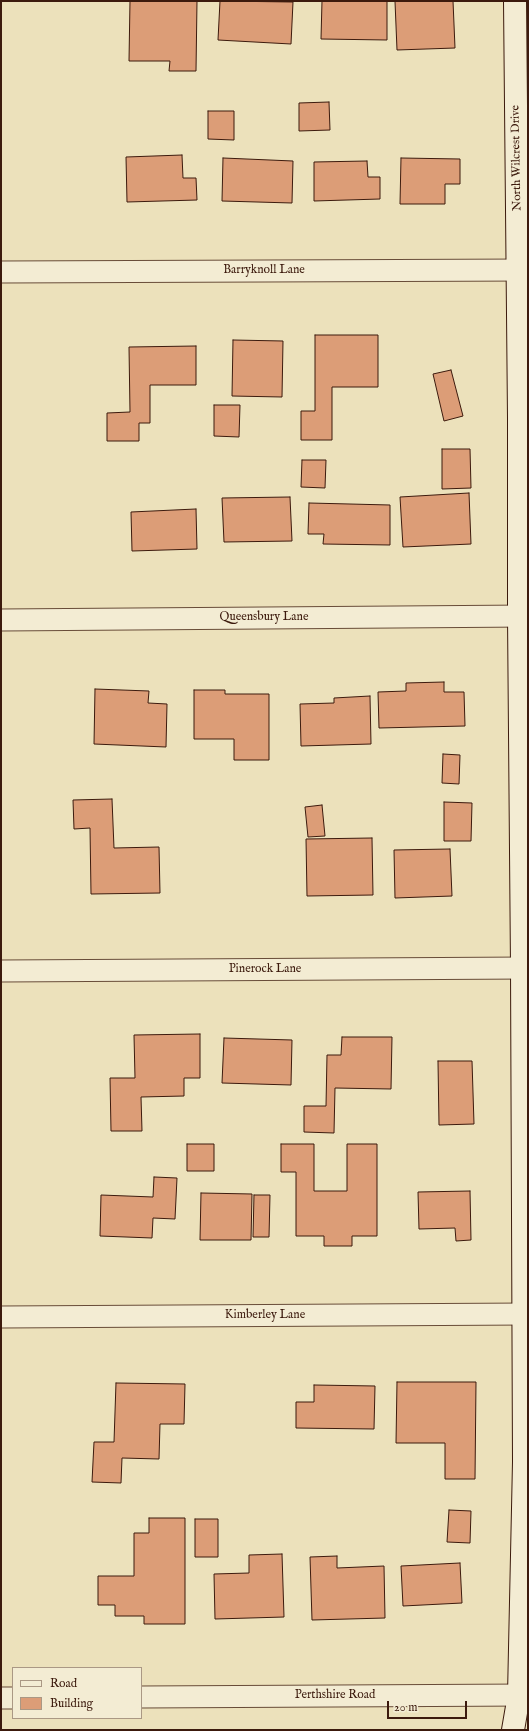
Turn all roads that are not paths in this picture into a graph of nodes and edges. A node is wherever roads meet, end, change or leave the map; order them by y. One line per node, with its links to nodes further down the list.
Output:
1 (515, 1): 2 (main road, North Wilcrest Drive)
2 (523, 270): 3 (street, Barryknoll Lane); 4 (main road, North Wilcrest Drive)
3 (1, 272)
4 (524, 418): 5 (main road, North Wilcrest Drive)
5 (523, 616): 6 (street, Queensbury Lane); 7 (main road, North Wilcrest Drive)
6 (1, 620)
7 (525, 968): 8 (street, Pinerock Lane); 9 (main road, North Wilcrest Drive)
8 (1, 971)
9 (525, 1314): 10 (street, Kimberley Lane); 11 (main road, North Wilcrest Drive)
10 (1, 1317)
11 (523, 1695): 12 (street, Perthshire Road); 15 (main road, North Wilcrest Drive)
12 (142, 1697)
13 (1, 1698): 14 (street)
14 (12, 1698)
15 (513, 1730)

